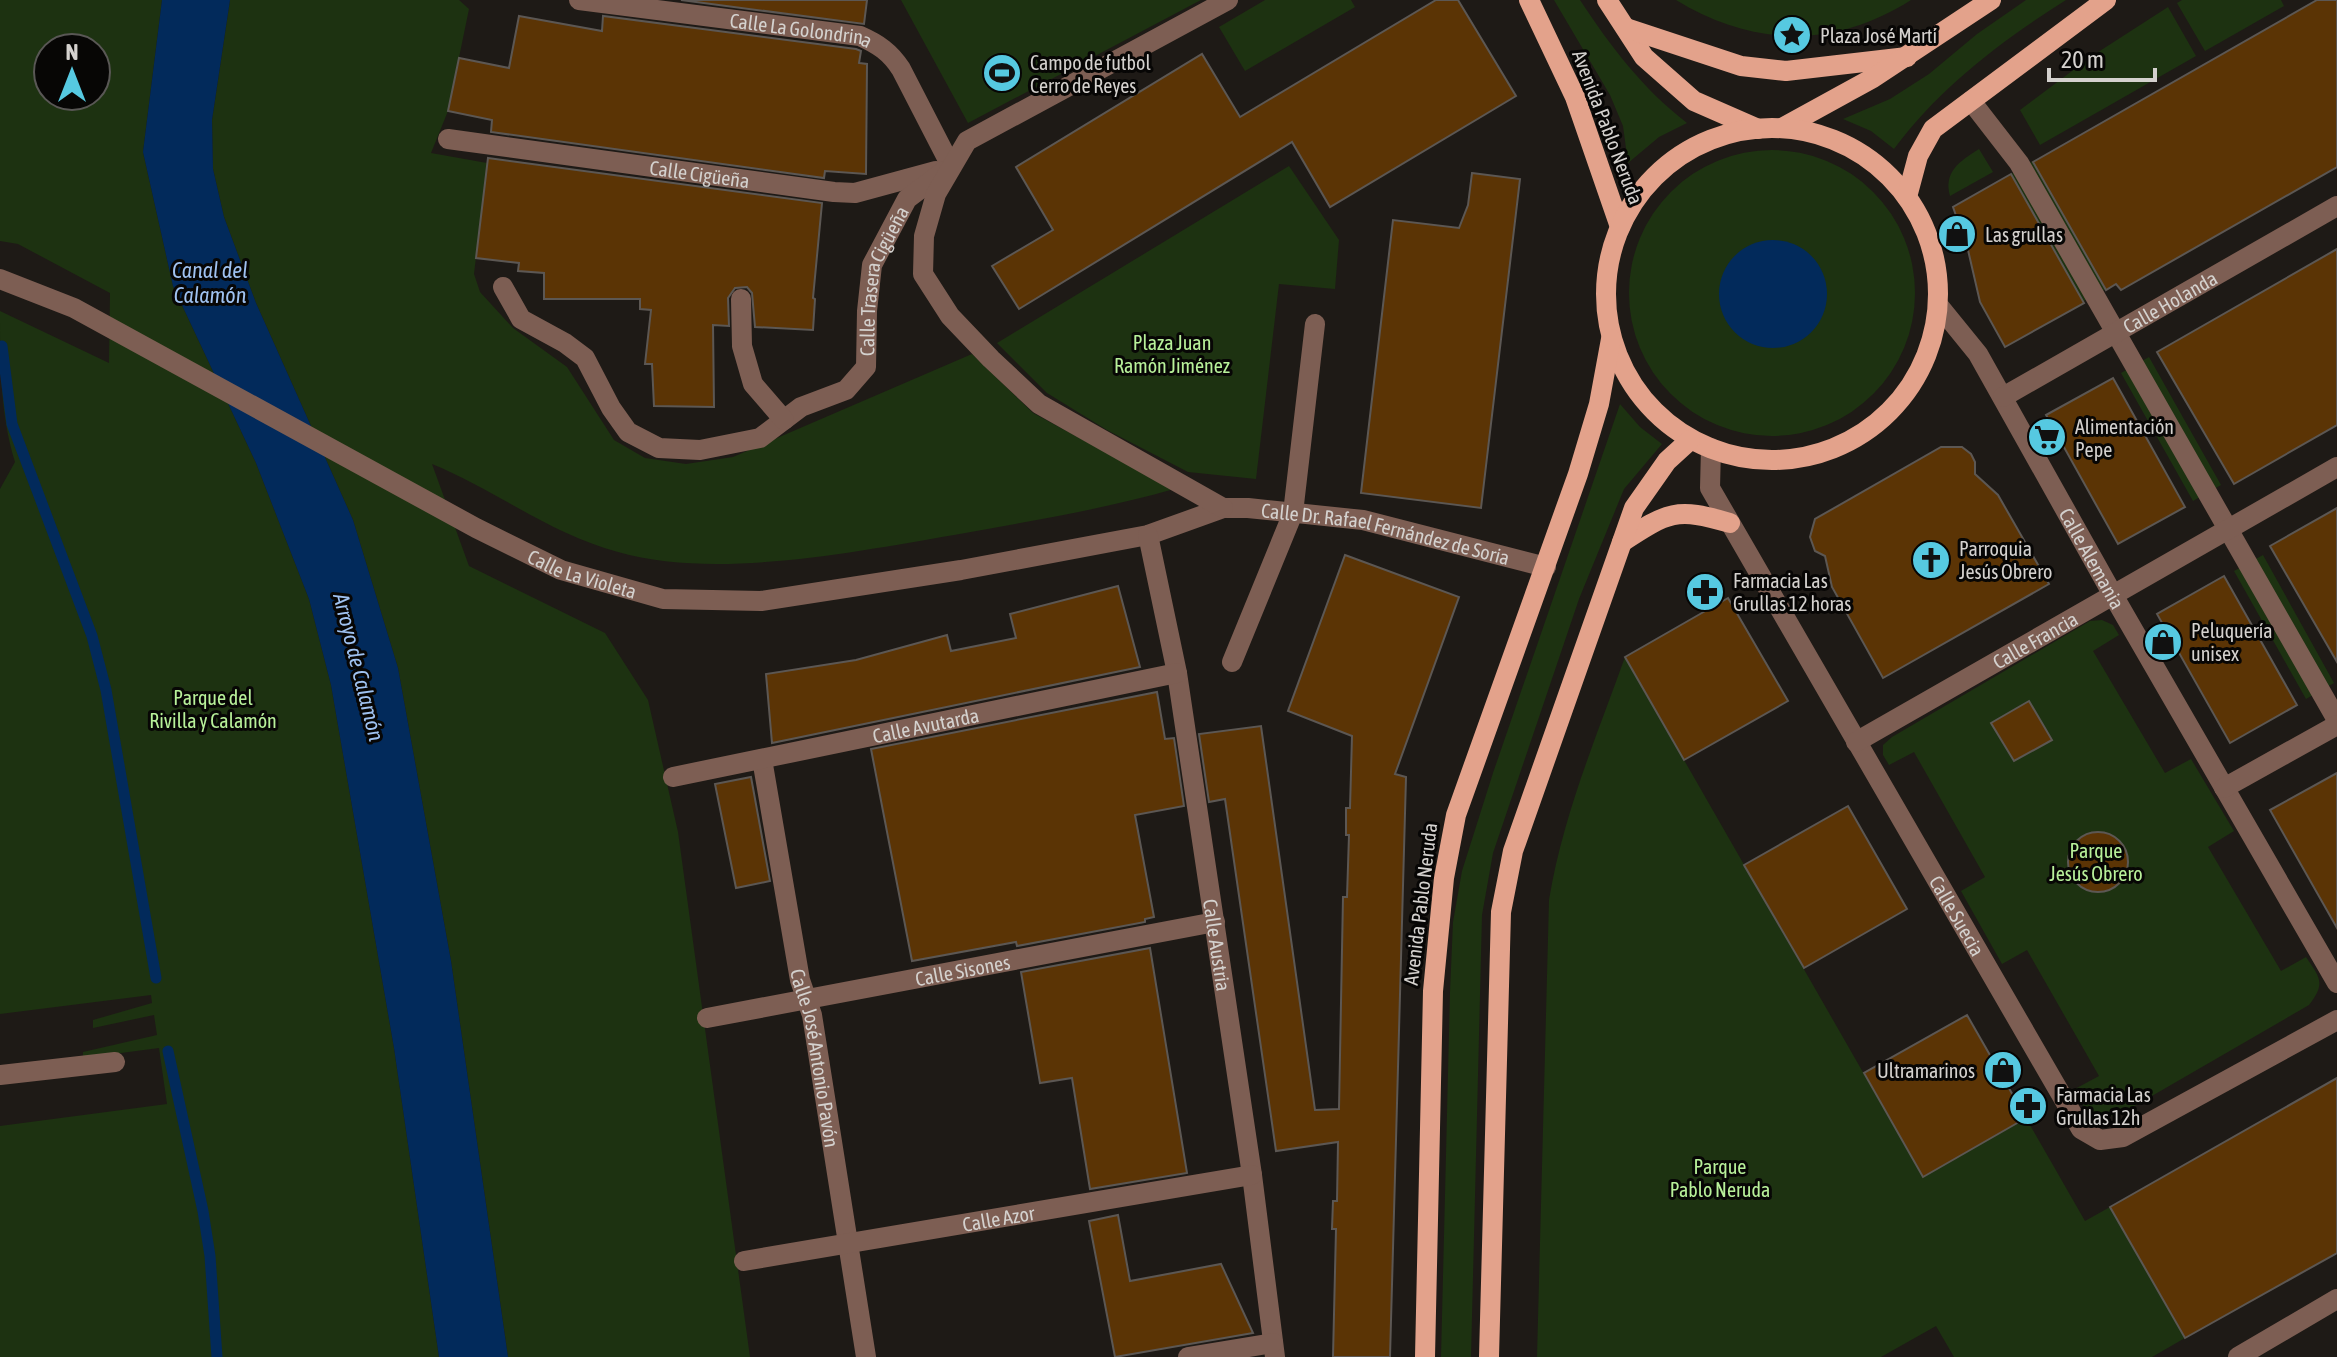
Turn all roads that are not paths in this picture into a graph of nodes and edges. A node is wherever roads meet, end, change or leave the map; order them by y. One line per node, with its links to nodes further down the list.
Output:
1 (579, 0): 14 (street, Calle La Golondrina)
2 (1228, 0): 14 (street)
3 (1529, 0): 17 (main road, Avenida Pablo Neruda)
4 (1607, 0): 8 (main road)
5 (1991, 0): 7 (main road)
6 (2106, 0): 10 (main road)
7 (1965, 8): 9 (main road)
8 (1626, 28): 9 (main road); 12 (main road)
9 (1907, 57): 11 (main road)
10 (1971, 101): 15 (main road); 23 (street)
11 (1782, 128): 12 (main road); 15 (main road)
12 (1758, 129): 17 (main road)
13 (448, 139): 14 (street, Calle Cigüeña)
14 (951, 166): 26 (street, Calle Trasera Cigüeña); 30 (street)
15 (1907, 197): 21 (main road)
16 (2337, 206): 23 (street, Calle Holanda)
17 (1620, 227): 24 (main road)
18 (0, 279): 34 (street, Calle La Violeta)
19 (503, 287): 26 (street, Calle Trasera Cigüeña)
20 (741, 299): 26 (street)
21 (1939, 306): 25 (street, Calle Alemania); 28 (main road)
22 (1315, 324): 31 (street)
23 (2115, 332): 25 (street, Calle Holanda); 33 (street)
24 (1611, 339): 27 (main road); 36 (main road, Avenida Pablo Neruda)
25 (2003, 397): 37 (street, Calle Alemania)
26 (784, 420)
27 (1690, 440): 28 (main road); 35 (main road)
28 (1711, 448): 32 (street, Calle Suecia)
29 (2337, 467): 33 (street, Calle Francia)
30 (1223, 508): 31 (street, Calle Dr. Rafael Fernández de Soria); 34 (street, Calle La Violeta)
31 (1293, 513): 36 (street, Calle Dr. Rafael Fernández de Soria); 38 (street)
32 (1730, 523): 35 (main road); 41 (street, Calle Suecia)
33 (2228, 530): 37 (street, Calle Francia); 40 (street)
34 (1148, 535): 39 (street, Calle Austria)
35 (1622, 542): 60 (main road)
36 (1546, 567): 59 (main road, Avenida Pablo Neruda)
37 (2113, 595): 41 (street, Calle Francia); 44 (street, Calle Alemania)
38 (1232, 662)
39 (1177, 673): 42 (street, Calle Avutarda); 45 (street, Calle Austria)
40 (2337, 723): 44 (street)
41 (1856, 742): 49 (street, Calle Suecia)
42 (762, 759): 43 (street, Calle Avutarda); 47 (street, Calle José Antonio Pavón)
43 (673, 777)
44 (2224, 788): 46 (street, Calle Alemania)
45 (1215, 922): 47 (street, Calle Sisones); 52 (street, Calle Austria)
46 (2337, 983)
47 (806, 999): 48 (street, Calle Sisones); 53 (street, Calle José Antonio Pavón)
48 (707, 1018)
49 (2337, 1020)
50 (115, 1062): 51 (street)
51 (0, 1075)
52 (1252, 1175): 53 (street, Calle Azor); 56 (street, Calle Austria)
53 (848, 1243): 54 (street, Calle Azor); 57 (street, Calle José Antonio Pavón)
54 (744, 1261)
55 (2337, 1299): 61 (street)
56 (1274, 1350): 58 (street)
57 (866, 1357)
58 (1188, 1357)
59 (1425, 1357)
60 (1489, 1357)
61 (2238, 1357)

